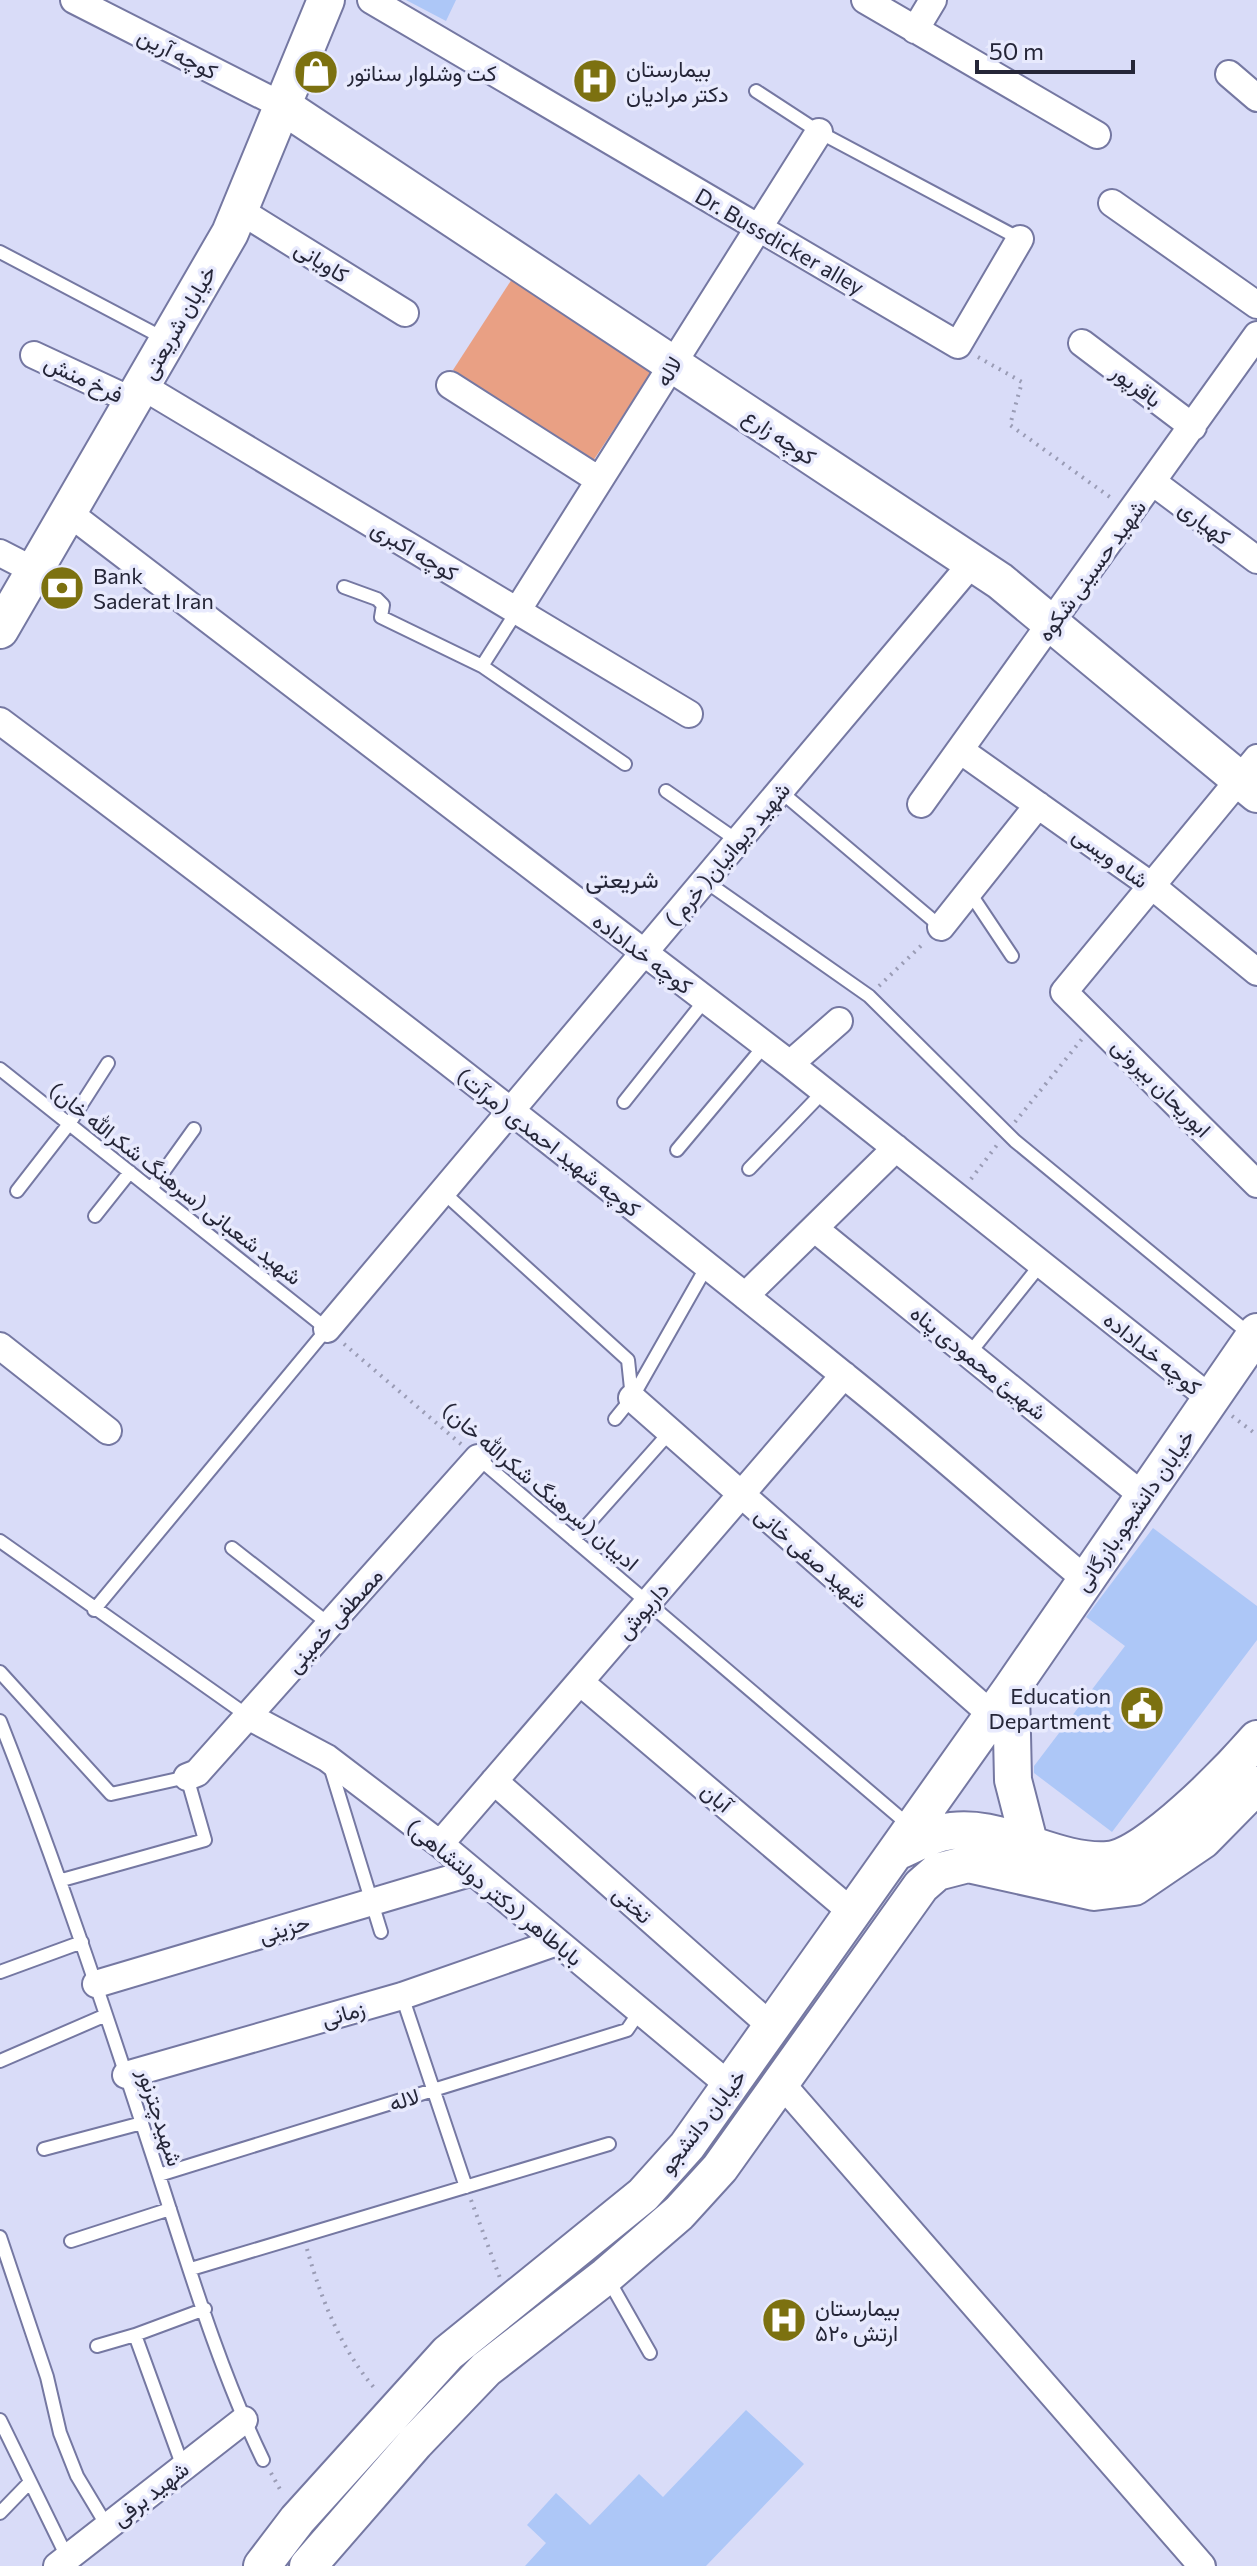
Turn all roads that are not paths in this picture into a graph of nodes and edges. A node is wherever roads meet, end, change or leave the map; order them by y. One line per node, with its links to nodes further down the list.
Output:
1 (74, 0): 10 (street, کوچه آرین)
2 (326, 0): 10 (main road, خیابان شریعتی)
3 (371, 0): 15 (street, Dr. Bussdicker alley)
4 (865, 0): 6 (street)
5 (933, 0): 6 (street)
6 (915, 30): 12 (street)
7 (1229, 74): 9 (street)
8 (756, 91): 11 (lane)
9 (1257, 98)
10 (283, 106): 14 (main road, خیابان شریعتی); 24 (main road, کوچه زارع)
11 (819, 132): 15 (street, لاله); 16 (lane)
12 (1097, 135)
13 (1112, 203): 18 (street)
14 (239, 210): 19 (street, کاویانی); 21 (main road, خیابان شریعتی)
15 (758, 228): 16 (street, Dr. Bussdicker alley); 24 (street, لاله)
16 (1020, 239)
17 (0, 252): 21 (lane)
18 (1257, 305)
19 (405, 313)
20 (1257, 335): 27 (street, شهید حسینی شکوه)
21 (168, 340): 26 (main road, خیابان شریعتی)
22 (1082, 343): 27 (street, باقرپور)
23 (34, 355): 26 (street, فرخ منش)
24 (672, 364): 28 (street, لاله); 33 (main road, کوچه زارع)
25 (450, 385): 28 (street)
26 (137, 394): 30 (main road, خیابان شریعتی); 36 (street, کوچه اکبری)
27 (1193, 427): 29 (street, شهید حسینی شکوه)
28 (599, 480): 36 (street, لاله)
29 (1154, 483): 32 (street, کهیاری); 37 (street, شهید حسینی شکوه)
30 (69, 513): 34 (main road, خیابان شریعتی); 54 (street, کوچه خداداده)
31 (0, 553): 34 (street)
32 (1257, 560)
33 (972, 563): 37 (main road, کوچه زارع); 46 (street, شهید دیوانیان( خرم ))
34 (35, 571): 38 (main road, خیابان شریعتی)
35 (344, 587): 39 (lane)
36 (517, 611): 39 (lane); 40 (street, کوچه اکبری)
37 (1052, 624): 42 (street, شهید حسینی شکوه); 44 (main road, کوچه زارع)
38 (0, 630)
39 (482, 666): 43 (lane)
40 (689, 714)
41 (0, 721): 65 (street, کوچه شهید احمدی (مرآت))
42 (960, 750): 47 (street, شهید حسینی شکوه); 48 (street, شاه ویسی)
43 (625, 764)
44 (1251, 777): 51 (street)
45 (666, 791): 49 (lane)
46 (780, 791): 49 (street, شهید دیوانیان( خرم )); 53 (lane)
47 (921, 804)
48 (1038, 805): 51 (street, شاه ویسی); 52 (street)
49 (738, 841): 50 (street, شهید دیوانیان( خرم ))
50 (705, 881): 54 (street, شهید دیوانیان( خرم )); 82 (lane)
51 (1152, 886): 56 (street, شاه ویسی); 72 (street, ابوریحان بیرونی)
52 (970, 893): 53 (street); 55 (lane)
53 (941, 927)
54 (643, 954): 57 (street, کوچه خداداده); 65 (street, شهید دیوانیان( خرم ))
55 (1012, 956)
56 (1257, 972)
57 (705, 1000): 59 (street, کوچه خداداده); 64 (lane)
58 (839, 1021): 61 (street)
59 (765, 1045): 61 (street, کوچه خداداده); 69 (lane)
60 (108, 1063): 66 (lane)
61 (790, 1064): 63 (street, کوچه خداداده)
62 (0, 1069): 66 (lane, شهید شعبانی (سرهنگ شکرالله خان))
63 (824, 1091): 68 (street, کوچه خداداده); 70 (lane)
64 (624, 1102)
65 (511, 1111): 75 (street, شهید دیوانیان( خرم )); 79 (street, کوچه شهید احمدی (مرآت))
66 (69, 1124): 71 (lane, شهید شعبانی (سرهنگ شکرالله خان)); 74 (lane)
67 (194, 1129): 73 (lane)
68 (896, 1148): 77 (street); 78 (street, کوچه خداداده)
69 (677, 1150)
70 (749, 1169)
71 (130, 1172): 73 (lane, شهید شعبانی (سرهنگ شکرالله خان)); 76 (lane)
72 (1257, 1184)
73 (151, 1189): 81 (lane, شهید شعبانی (سرهنگ شکرالله خان))
74 (17, 1191)
75 (443, 1192): 81 (street, شهید دیوانیان( خرم )); 86 (lane)
76 (95, 1216)
77 (815, 1229): 80 (street); 84 (street, شهیئ محمودی پناه)
78 (1041, 1264): 84 (lane); 87 (street, کوچه خداداده)
79 (707, 1266): 80 (street, کوچه شهید احمدی (مرآت)); 86 (lane)
80 (745, 1296): 85 (street, کوچه شهید احمدی (مرآت))
81 (327, 1329): 99 (lane)
82 (1255, 1335): 87 (main road, خیابان دانشجو.بازرگانی)
83 (0, 1346): 89 (street)
84 (969, 1354): 93 (street, شهیئ محمودی پناه)
85 (844, 1375): 92 (street, داریوش); 97 (street, کوچه شهید احمدی (مرآت))
86 (632, 1398): 88 (lane); 90 (street, شهید صفی خانی)
87 (1211, 1399): 93 (main road, خیابان دانشجو.بازرگانی)
88 (615, 1419)
89 (108, 1431)
90 (670, 1432): 92 (street, شهید صفی خانی); 94 (lane)
91 (478, 1458): 94 (lane, ادیبان (سرهنگ شکرالله خان)); 100 (street, مصطفی خمینی)
92 (741, 1494): 98 (street, داریوش); 103 (street, شهید صفی خانی)
93 (1143, 1496): 97 (main road, خیابان دانشجو.بازرگانی)
94 (574, 1540): 98 (lane, ادیبان (سرهنگ شکرالله خان))
95 (0, 1541): 99 (lane)
96 (232, 1548): 100 (lane)
97 (1085, 1579): 103 (main road, خیابان دانشجو.بازرگانی)
98 (648, 1603): 102 (street, داریوش); 111 (lane, ادیبان (سرهنگ شکرالله خان))
99 (94, 1610): 104 (lane)
100 (329, 1624): 104 (street, مصطفی خمینی)
101 (0, 1672): 108 (lane)
102 (580, 1682): 109 (street, داریوش); 117 (street, آبان)
103 (1002, 1702): 111 (main road, خیابان دانشجو); 113 (main road)
104 (248, 1716): 107 (street, باباطاهر (دکتر دولتشاهی)); 108 (street, مصطفی خمینی)
105 (0, 1721): 115 (lane, شهیدچترنور)
106 (1257, 1739): 113 (main road)
107 (327, 1758): 112 (street, باباطاهر (دکتر دولتشاهی)); 116 (lane)
108 (187, 1777): 115 (lane)
109 (494, 1781): 112 (street, داریوش); 126 (street, تختی)
110 (1257, 1785): 113 (main road)
111 (904, 1840): 113 (main road); 117 (main road, خیابان دانشجو)
112 (440, 1844): 114 (street, باباطاهر (دکتر دولتشاهی))
113 (1026, 1862): 129 (main road, خیابان دانشجو)
114 (473, 1872): 116 (street, حزینی); 120 (street, باباطاهر (دکتر دولتشاهی))
115 (62, 1880): 119 (lane, شهیدچترنور)
116 (372, 1902): 118 (lane); 122 (street, حزینی)
117 (853, 1913): 126 (main road, خیابان دانشجو)
118 (381, 1932)
119 (82, 1942): 121 (lane); 122 (lane, شهیدچترنور)
120 (557, 1942): 123 (street, زمانی); 124 (street, باباطاهر (دکتر دولتشاهی))
121 (0, 1972)
122 (96, 1984): 125 (lane, شهیدچترنور)
123 (402, 1996): 128 (street, زمانی); 131 (lane)
124 (640, 2011): 130 (street, باباطاهر (دکتر دولتشاهی)); 131 (lane, لاله)
125 (106, 2015): 127 (lane); 128 (lane, شهیدچترنور)
126 (772, 2027): 130 (main road, خیابان دانشجو)
127 (0, 2061)
128 (126, 2075): 132 (lane, شهیدچترنور)
129 (781, 2083): 141 (main road, خیابان دانشجو); 156 (street)
130 (730, 2086): 154 (main road, خیابان دانشجو)
131 (432, 2090): 135 (lane, لاله); 136 (lane)
132 (142, 2123): 134 (lane); 135 (lane, شهیدچترنور)
133 (609, 2144): 136 (lane)
134 (44, 2149)
135 (159, 2175): 137 (lane, شهیدچترنور)
136 (466, 2187): 140 (lane)
137 (170, 2209): 139 (lane); 140 (lane, شهیدچترنور)
138 (0, 2237): 152 (lane)
139 (71, 2241)
140 (191, 2269): 142 (lane, شهیدچترنور)
141 (606, 2276): 145 (lane); 155 (main road, خیابان دانشجو)
142 (205, 2309): 143 (lane); 146 (lane, شهیدچترنور)
143 (135, 2335): 144 (lane); 149 (lane)
144 (97, 2346)
145 (650, 2353)
146 (244, 2420): 148 (lane, شهیدچترنور); 149 (street, شهید برفی)
147 (2, 2429): 150 (lane)
148 (263, 2460)
149 (183, 2467): 152 (street, شهید برفی)
150 (30, 2482): 151 (lane); 153 (lane)
151 (0, 2513)
152 (107, 2526): 153 (street, شهید برفی)
153 (65, 2563)
154 (262, 2566)
155 (308, 2566)
156 (1202, 2566)

